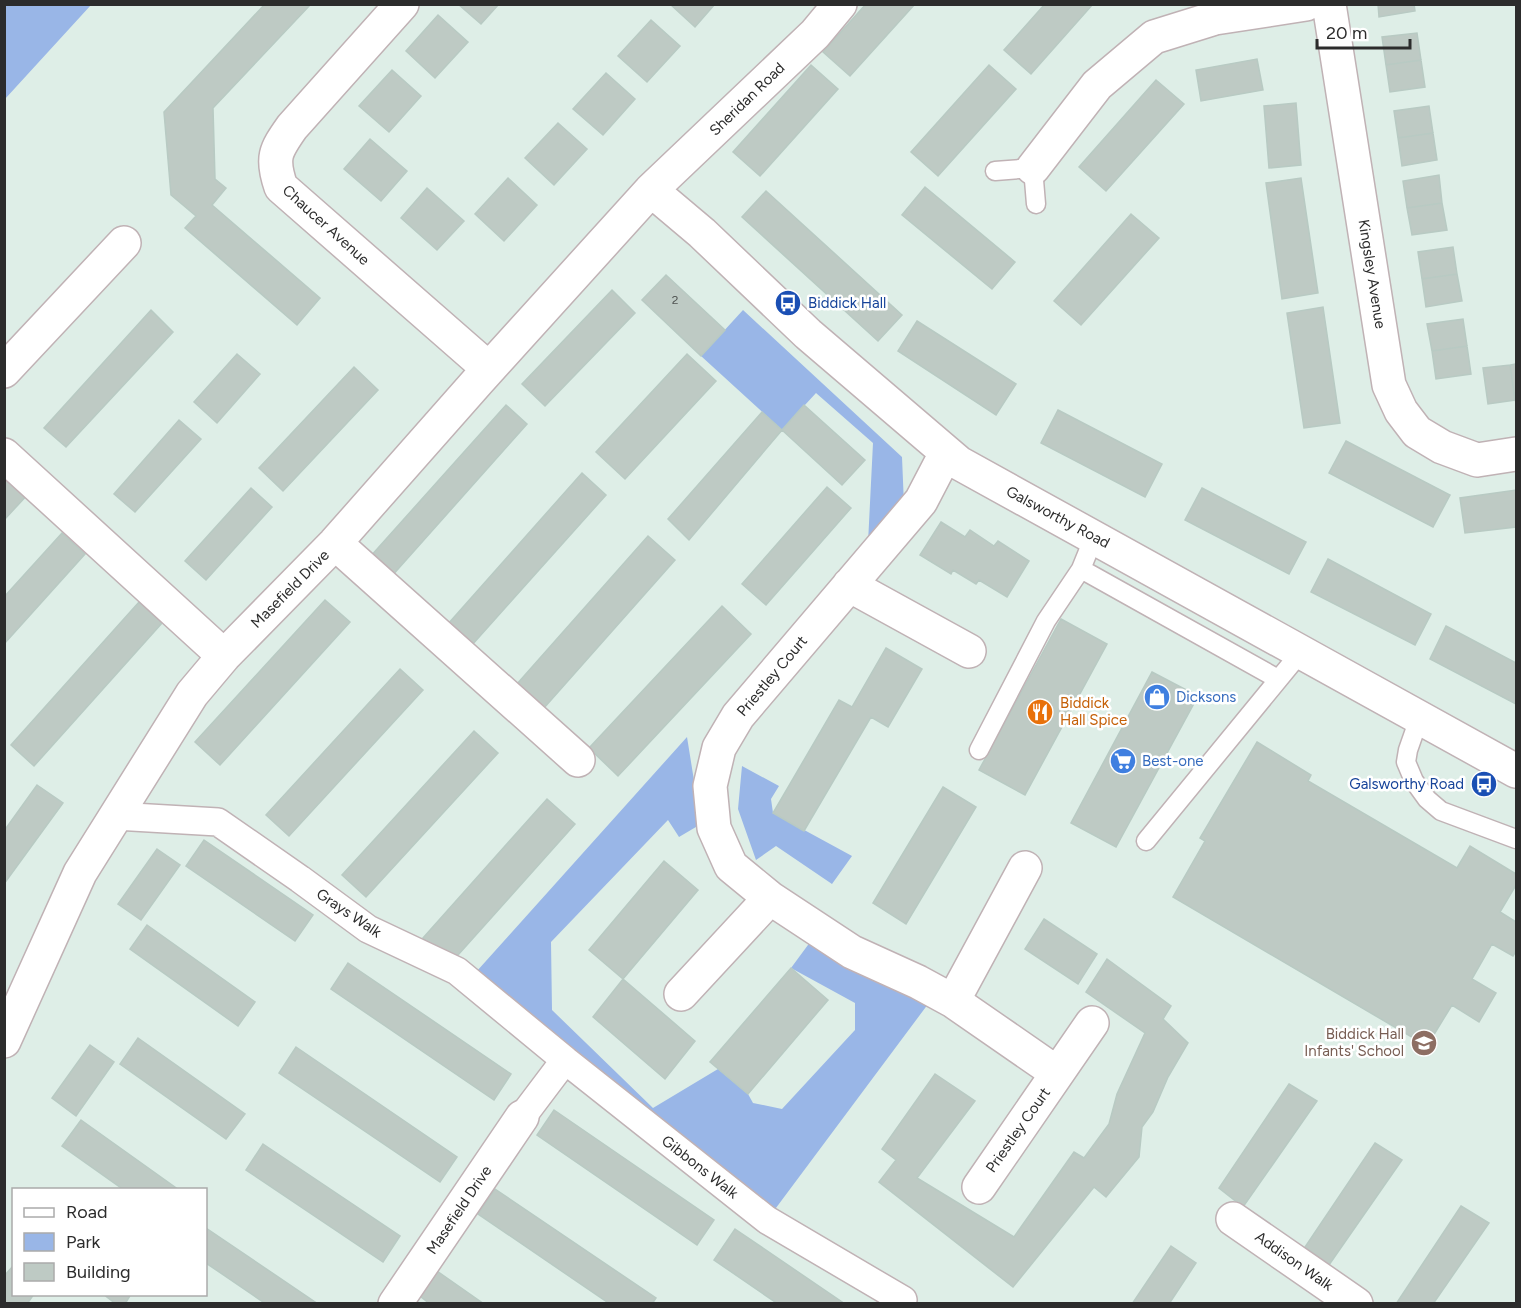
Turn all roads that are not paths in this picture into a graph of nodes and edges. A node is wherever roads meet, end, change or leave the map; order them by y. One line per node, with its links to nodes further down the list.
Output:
1 (402, 4): 10 (street, Chaucer Avenue)
2 (840, 4): 7 (street, Sheridan Road)
3 (1306, 4): 5 (street)
4 (1329, 4): 13 (street, Kingsley Avenue)
5 (1033, 168): 6 (lane); 8 (lane)
6 (995, 171)
7 (651, 190): 10 (street, Masefield Drive); 12 (street, Galsworthy Road)
8 (1036, 204)
9 (124, 243): 11 (street)
10 (489, 369): 16 (street, Masefield Drive)
11 (4, 371)
12 (946, 453): 15 (street, Galsworthy Road); 18 (street, Priestley Court)
13 (1516, 454)
14 (4, 455): 21 (street)
15 (1094, 537): 17 (lane); 20 (street, Galsworthy Road)
16 (335, 543): 21 (street, Masefield Drive); 25 (street)
17 (1081, 569): 22 (lane); 24 (lane)
18 (849, 585): 19 (street); 31 (street, Priestley Court)
19 (969, 651)
20 (1301, 652): 22 (lane); 23 (street, Galsworthy Road)
21 (224, 656): 27 (street, Masefield Drive)
22 (1278, 679): 29 (lane)
23 (1423, 719): 26 (street, Galsworthy Road); 28 (lane)
24 (979, 750)
25 (578, 759)
26 (1516, 771)
27 (116, 816): 35 (street, Masefield Drive); 36 (street, Grays Walk)
28 (1516, 839)
29 (1146, 841)
30 (1025, 868): 33 (street)
31 (770, 898): 32 (street); 33 (street, Priestley Court)
32 (681, 994)
33 (953, 1001): 37 (street, Priestley Court)
34 (1092, 1023): 37 (street, Priestley Court)
35 (4, 1041)
36 (565, 1060): 38 (street); 41 (street, Gibbons Walk)
37 (1057, 1074): 39 (street, Priestley Court)
38 (522, 1117): 42 (street, Masefield Drive)
39 (979, 1187)
40 (1233, 1218): 43 (street, Addison Walk)
41 (904, 1302)
42 (395, 1304)
43 (1356, 1304)

